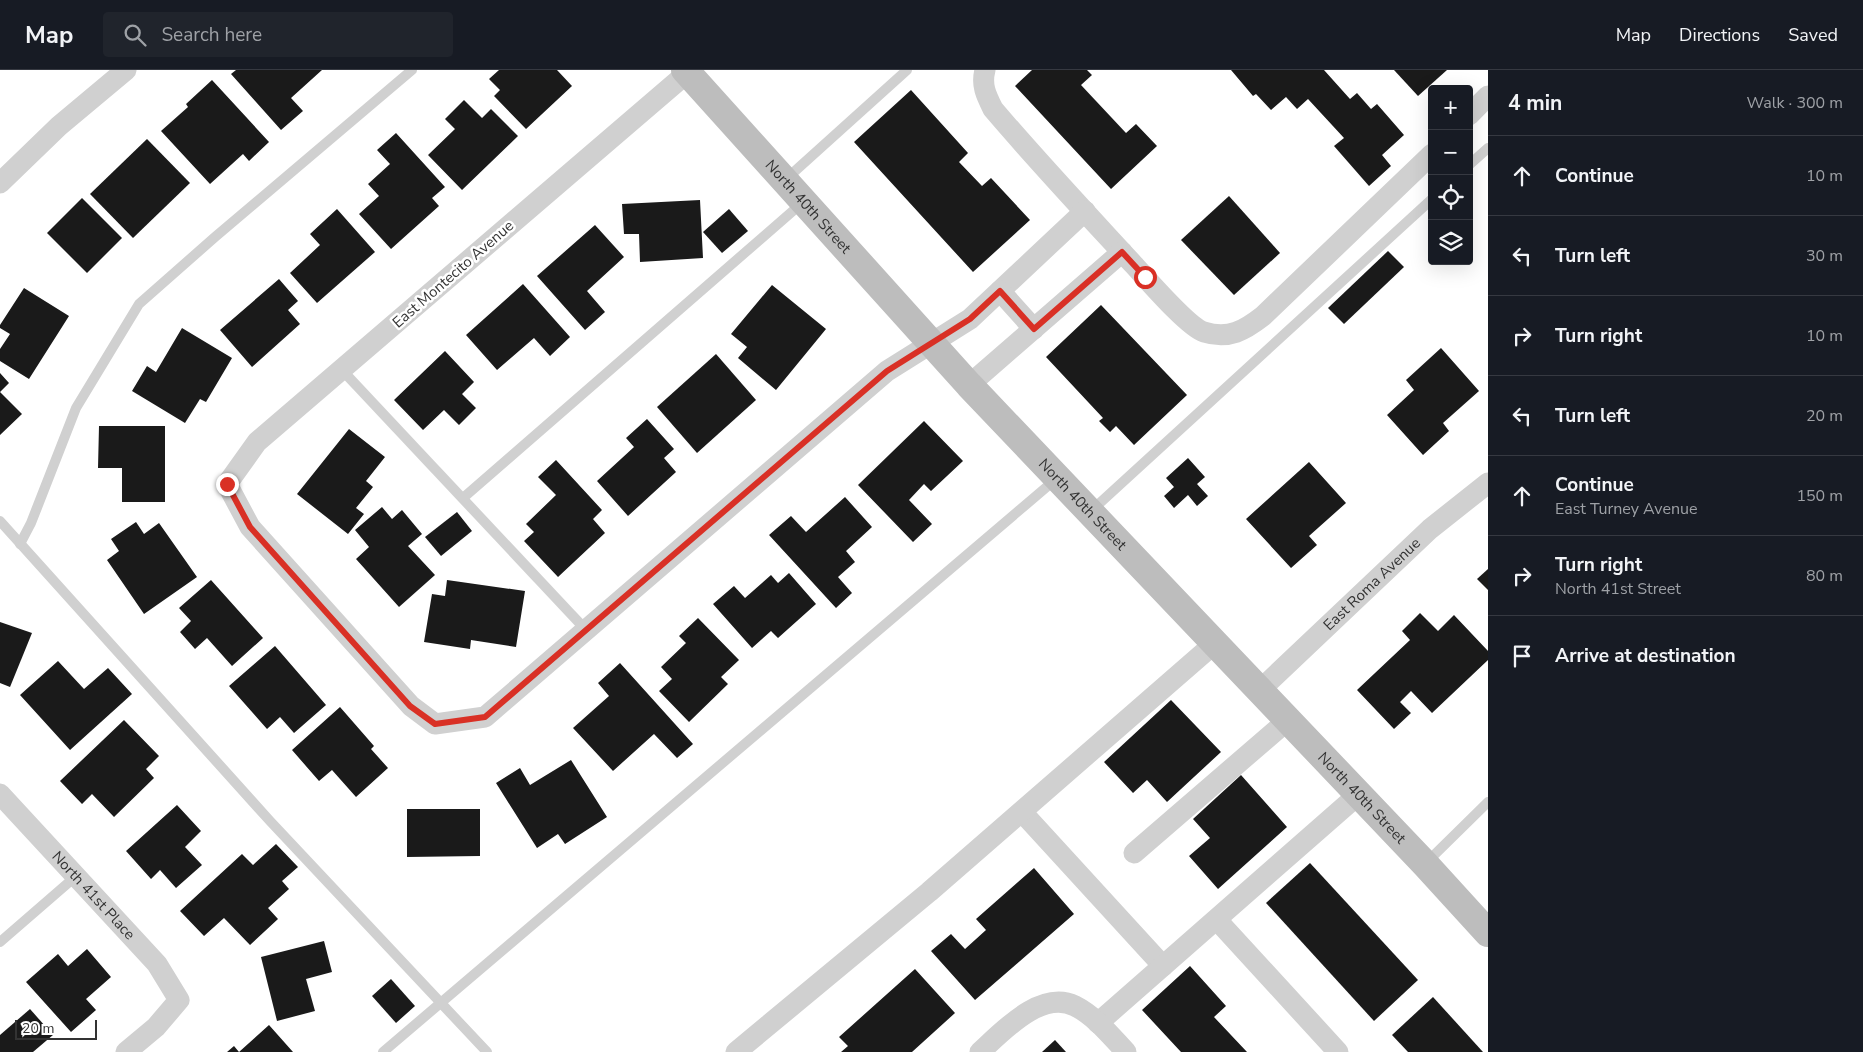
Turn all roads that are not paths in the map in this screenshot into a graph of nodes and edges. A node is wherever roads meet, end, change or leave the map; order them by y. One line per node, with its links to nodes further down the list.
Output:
1 (126, 70): 12 (street)
2 (412, 70): 27 (lane)
3 (907, 70): 11 (lane)
4 (985, 70): 15 (street)
5 (686, 72): 11 (main road, North 40th Street); 20 (street, East Montecito Avenue)
6 (1488, 96): 7 (street)
7 (1473, 112)
8 (1488, 148): 10 (lane)
9 (1428, 158): 16 (street)
10 (1473, 161)
11 (785, 181): 13 (main road, North 40th Street)
12 (0, 184)
13 (803, 202): 19 (main road, North 40th Street); 24 (lane)
14 (1428, 203): 25 (lane)
15 (1085, 211): 16 (street); 17 (street)
16 (1122, 252): 18 (street)
17 (1000, 291): 18 (street); 19 (street)
18 (1034, 329): 21 (street)
19 (931, 343): 21 (main road, North 40th Street); 28 (street)
20 (342, 370): 24 (lane); 28 (street, East Montecito Avenue)
21 (969, 385): 22 (main road, North 40th Street)
22 (1057, 478): 25 (main road, North 40th Street); 43 (lane)
23 (1488, 483): 30 (street, East Roma Avenue)
24 (464, 498): 28 (lane)
25 (1090, 512): 29 (main road, North 40th Street)
26 (0, 521): 27 (lane)
27 (20, 544): 43 (lane)
28 (586, 630)
29 (1215, 643): 30 (main road, North 40th Street); 35 (street)
30 (1260, 690): 31 (main road, North 40th Street)
31 (1288, 720): 33 (main road, North 40th Street); 36 (street)
32 (0, 794): 38 (street, North 41st Place)
33 (1359, 794): 37 (main road, North 40th Street); 39 (street)
34 (1488, 802): 37 (lane)
35 (1022, 812): 42 (street); 48 (street)
36 (1134, 853)
37 (1425, 864): 40 (main road, North 40th Street)
38 (75, 877): 41 (lane); 45 (street, North 41st Place)
39 (1217, 920): 42 (street); 51 (street)
40 (1488, 933)
41 (0, 942)
42 (1163, 966): 44 (street)
43 (441, 1002): 46 (lane); 47 (lane)
44 (1098, 1023): 49 (street); 50 (street)
45 (126, 1052)
46 (383, 1052)
47 (487, 1052)
48 (736, 1052)
49 (980, 1052)
50 (1126, 1052)
51 (1338, 1052)

